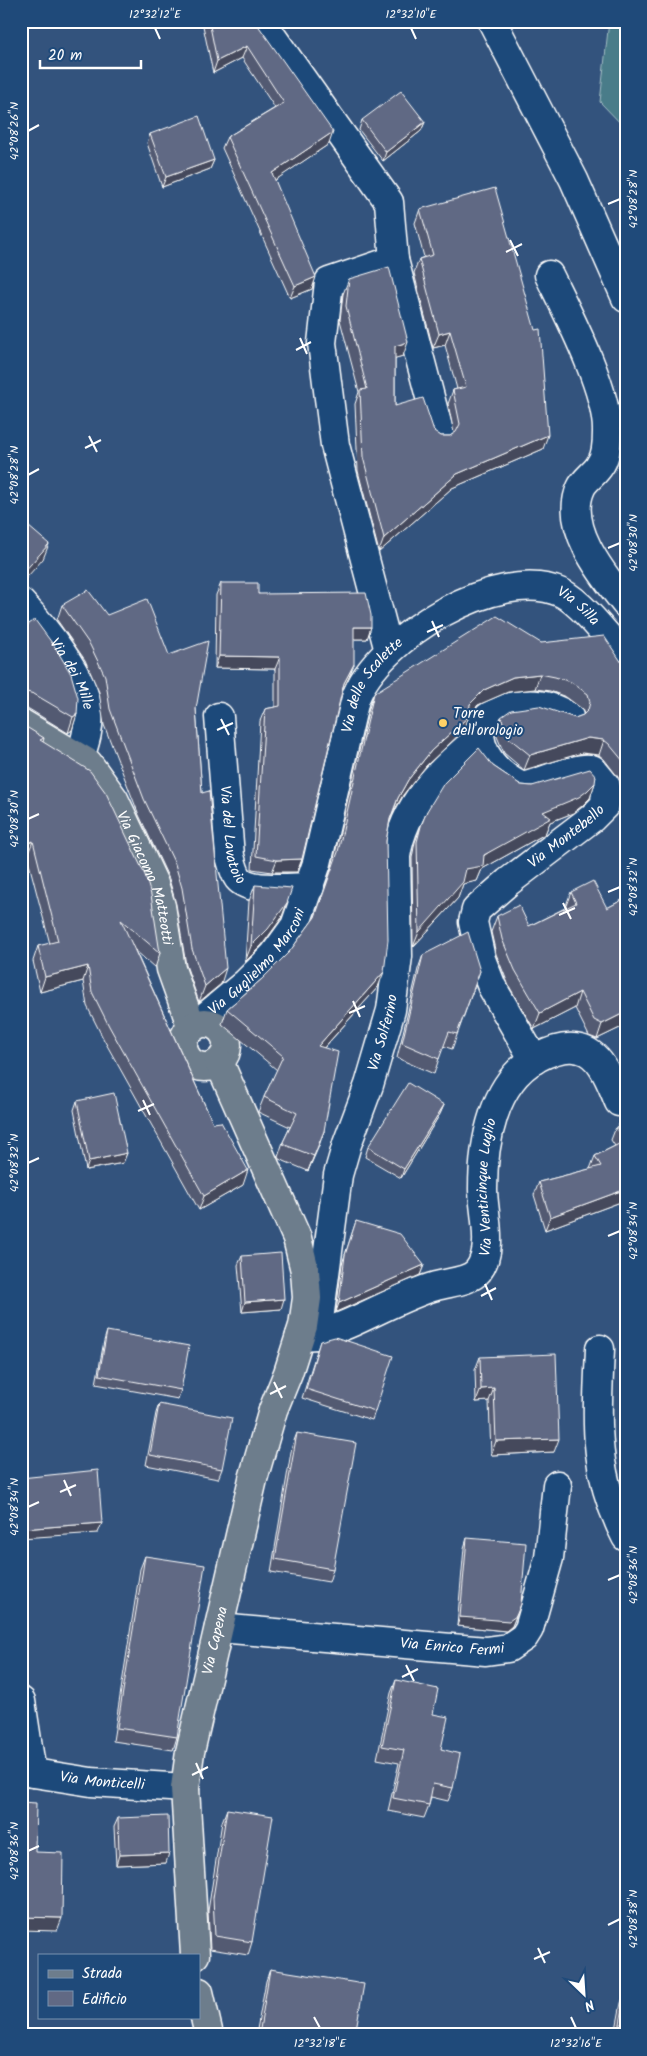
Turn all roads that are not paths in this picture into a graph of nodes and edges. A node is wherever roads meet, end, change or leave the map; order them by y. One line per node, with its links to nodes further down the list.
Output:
1 (261, 21): 3 (street)
2 (492, 21): 5 (street)
3 (394, 260): 6 (street); 11 (street)
4 (549, 276): 7 (street)
5 (626, 298)
6 (440, 435)
7 (613, 461): 10 (street)
8 (545, 588): 11 (street, Via delle Scalette); 12 (street, Via Silla)
9 (21, 603): 17 (street, Via dei Mille)
10 (626, 604)
11 (388, 651): 18 (street, Via delle Scalette)
12 (626, 658)
13 (569, 716): 16 (street)
14 (219, 717): 18 (street, Via del Lavatoio)
15 (21, 723): 17 (main road, Via Giacomo Matteotti)
16 (479, 738): 20 (street, Via Montebello); 22 (street, Via Solferino)
17 (80, 757): 19 (main road, Via Giacomo Matteotti)
18 (310, 887): 19 (street, Via Guglielmo Marconi)
19 (188, 1018): 22 (main road, Via Capena)
20 (534, 1060): 21 (street, Via Venticinque Luglio); 22 (street, Via Venticinque Luglio)
21 (619, 1102)
22 (308, 1335): 26 (main road, Via Capena)
23 (600, 1349): 25 (street)
24 (557, 1485): 26 (street, Via Enrico Fermi)
25 (626, 1537)
26 (220, 1628): 29 (main road, Via Capena)
27 (21, 1701): 28 (street)
28 (27, 1772): 29 (street, Via Monticelli)
29 (185, 1788): 30 (main road, Via Capena)
30 (195, 1954)
31 (200, 1996): 32 (main road)
32 (209, 2035)

